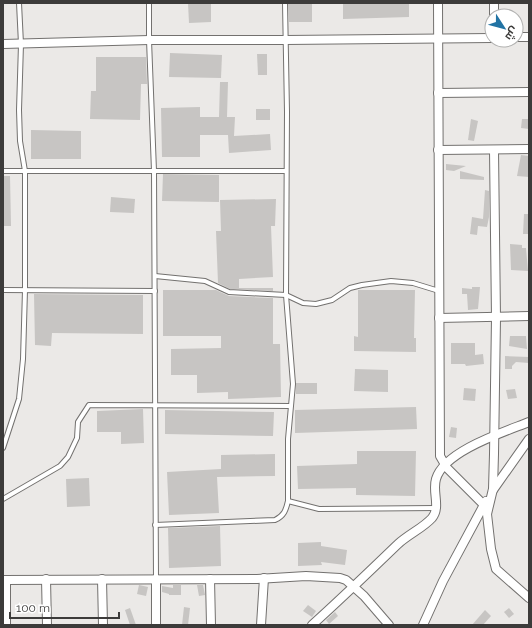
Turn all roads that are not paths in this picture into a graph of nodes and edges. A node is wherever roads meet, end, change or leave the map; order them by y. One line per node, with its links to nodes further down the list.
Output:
1 (19, 3): 10 (lane)
2 (149, 3): 7 (lane)
3 (285, 3): 8 (lane)
4 (438, 3): 5 (street)
5 (439, 38): 6 (street); 8 (street); 12 (street)
6 (484, 38)
7 (149, 40): 8 (street); 10 (street); 18 (lane)
8 (286, 40): 19 (lane)
9 (3, 44): 10 (street)
10 (21, 44): 17 (lane)
11 (529, 92): 12 (street)
12 (438, 93): 14 (street)
13 (529, 149): 15 (street)
14 (438, 150): 15 (street); 24 (street)
15 (494, 150): 28 (street)
16 (3, 171): 17 (lane)
17 (25, 171): 18 (lane); 22 (lane)
18 (154, 171): 19 (lane); 20 (lane)
19 (286, 171): 25 (lane)
20 (155, 276): 23 (lane); 25 (lane)
21 (3, 290): 22 (lane)
22 (25, 290): 23 (lane); 34 (lane)
23 (155, 291): 29 (lane)
24 (439, 291): 25 (lane); 27 (street)
25 (286, 295): 30 (lane)
26 (529, 316): 28 (street)
27 (439, 318): 28 (street); 35 (street)
28 (496, 318): 32 (street)
29 (154, 405): 30 (lane); 37 (lane); 41 (lane)
30 (290, 406): 38 (lane)
31 (529, 422): 32 (street)
32 (494, 436): 35 (street); 36 (street)
33 (529, 439): 36 (street)
34 (3, 448)
35 (445, 465): 39 (street); 40 (street)
36 (493, 489): 39 (street); 49 (street)
37 (3, 499)
38 (288, 501): 40 (lane); 41 (lane)
39 (484, 505): 58 (street)
40 (436, 508): 48 (street)
41 (155, 525): 44 (lane)
42 (264, 578): 45 (street); 48 (street); 55 (street)
43 (102, 579): 44 (street); 47 (street); 52 (street)
44 (156, 579): 45 (street); 53 (street)
45 (210, 579): 54 (street)
46 (5, 580): 47 (street); 50 (street)
47 (46, 580): 51 (street)
48 (354, 587): 56 (street); 57 (street)
49 (529, 598)
50 (6, 625)
51 (47, 625)
52 (103, 625)
53 (156, 625)
54 (211, 625)
55 (261, 625)
56 (312, 625)
57 (389, 625)
58 (422, 625)

